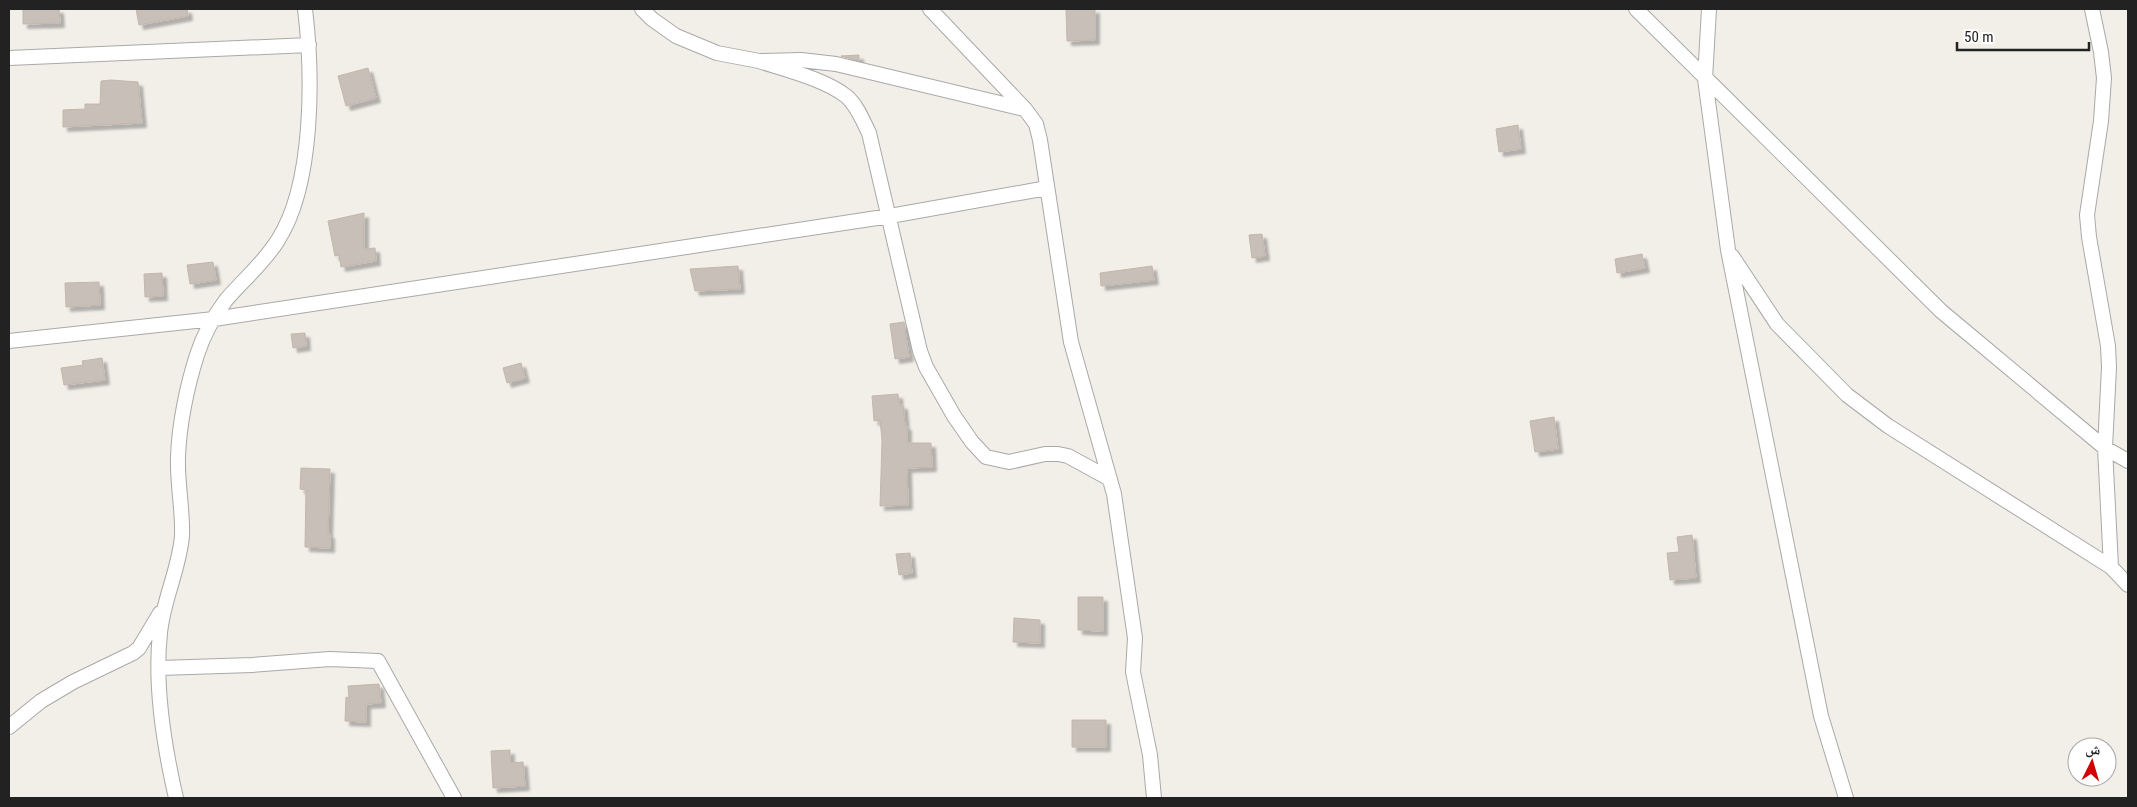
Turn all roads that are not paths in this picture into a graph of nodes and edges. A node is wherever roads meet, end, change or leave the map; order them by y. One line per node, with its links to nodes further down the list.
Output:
1 (305, 9): 7 (street)
2 (642, 9): 9 (street)
3 (930, 9): 11 (street)
4 (1636, 9): 10 (street)
5 (1709, 9): 10 (street)
6 (2092, 9): 17 (street)
7 (309, 45): 8 (street); 15 (street)
8 (9, 58)
9 (759, 61): 11 (street); 13 (street)
10 (1705, 79): 14 (street); 17 (street)
11 (1025, 109): 12 (street)
12 (1047, 188): 13 (street); 19 (street)
13 (890, 216): 15 (street); 19 (street)
14 (1728, 250): 20 (street); 28 (street)
15 (214, 319): 16 (street); 22 (street)
16 (9, 341)
17 (2105, 448): 18 (street); 20 (street)
18 (2128, 461)
19 (1110, 480): 27 (street)
20 (2111, 567): 21 (street)
21 (2128, 585)
22 (165, 606): 23 (street); 24 (street)
23 (160, 668): 25 (street); 26 (street)
24 (9, 727)
25 (176, 798)
26 (454, 798)
27 (1154, 798)
28 (1846, 798)

